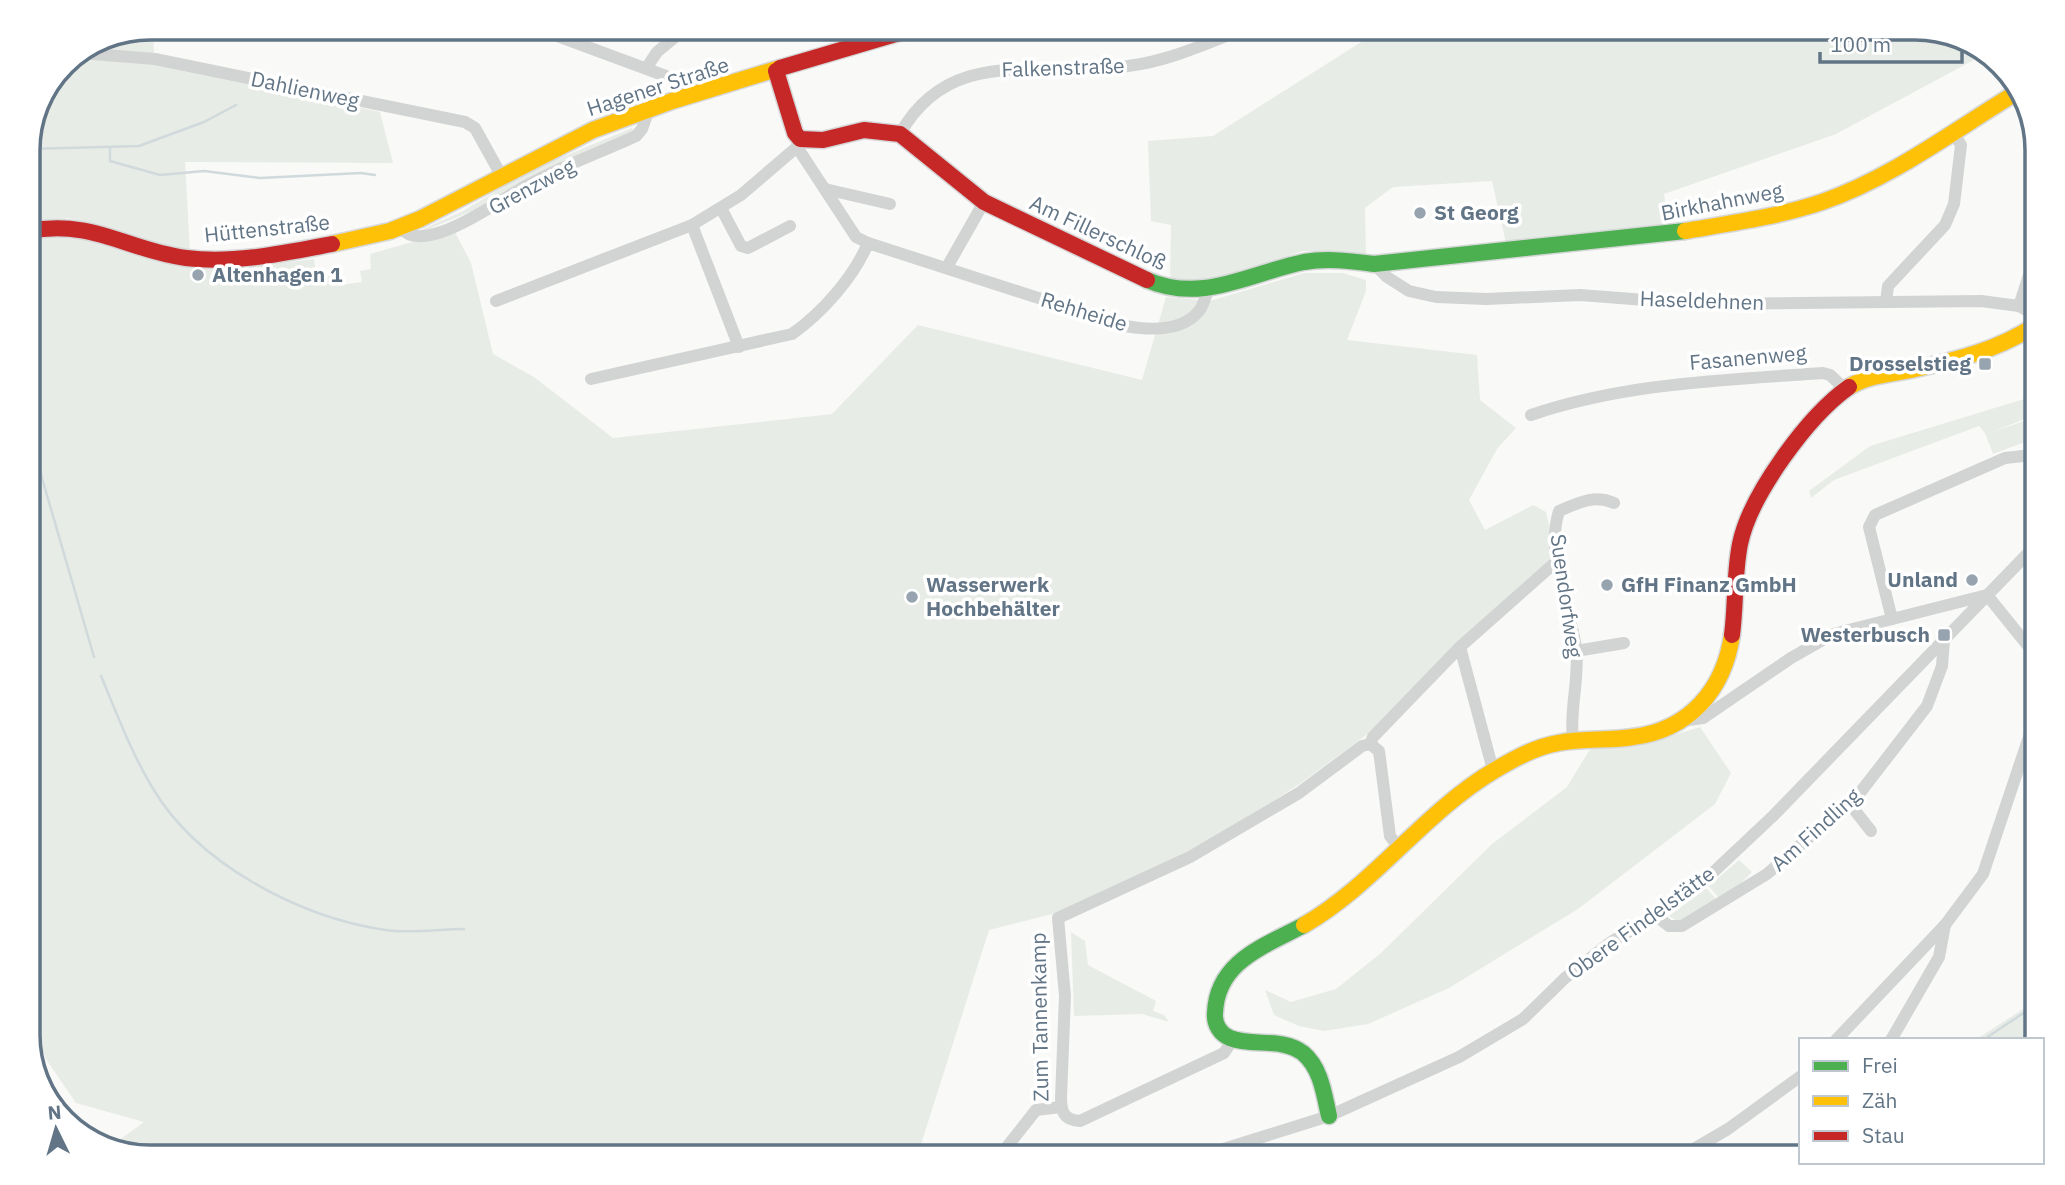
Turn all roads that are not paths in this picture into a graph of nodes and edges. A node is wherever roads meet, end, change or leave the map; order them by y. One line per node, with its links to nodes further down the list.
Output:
1 (570, 40): 6 (street)
2 (672, 40): 6 (street)
3 (877, 40): 7 (street, Hagener Straße)
4 (1214, 40): 12 (street, Falkenstraße)
5 (97, 54): 14 (street, Dahlienweg)
6 (647, 67): 8 (street)
7 (776, 71): 8 (street, Hagener Straße); 13 (street)
8 (696, 95): 10 (street, Hagener Straße)
9 (2010, 97): 11 (street, Birkhahnweg)
10 (649, 110): 14 (street, Hagener Straße); 21 (street, Grenzweg)
11 (1953, 133): 24 (street, Birkhahnweg); 30 (street)
12 (900, 134): 13 (street); 16 (street, Am Fillerschloß)
13 (798, 143): 15 (street, Rehheide); 18 (street)
14 (500, 176): 21 (street, Hüttenstraße)
15 (825, 189): 17 (street); 23 (street, Rehheide)
16 (984, 202): 26 (street); 28 (street, Am Fillerschloß)
17 (890, 204)
18 (721, 208): 19 (street); 20 (street)
19 (692, 225): 29 (street); 34 (street)
20 (790, 226)
21 (401, 228): 22 (street, Hüttenstraße)
22 (40, 229)
23 (868, 243): 26 (street, Rehheide); 34 (street)
24 (1402, 259): 25 (street, Am Fillerschloß)
25 (1374, 264): 28 (street, Am Fillerschloß); 30 (street, Haseldehnen)
26 (947, 267): 28 (street, Rehheide)
27 (2025, 287): 31 (street)
28 (1208, 290)
29 (496, 302)
30 (1886, 302): 31 (street, Haseldehnen)
31 (2019, 306): 32 (street, Haseldehnen)
32 (2025, 309)
33 (2025, 333): 36 (street)
34 (739, 347): 35 (street)
35 (590, 379)
36 (1845, 389): 37 (street, Fasanenweg); 49 (street)
37 (1531, 415)
38 (2025, 456): 43 (street)
39 (1614, 503): 41 (street, Suendorfweg)
40 (2025, 556): 42 (street, Obere Findelstätte)
41 (1557, 561): 47 (street, Zum Tannenkamp); 48 (street, Suendorfweg)
42 (1987, 595): 43 (street); 44 (street, Obere Findelstätte); 45 (street)
43 (1892, 619): 49 (street)
44 (1944, 640): 54 (street, Am Findling); 57 (street, Obere Findelstätte)
45 (2025, 642)
46 (1624, 643): 48 (street)
47 (1460, 647): 51 (street, Zum Tannenkamp); 53 (street)
48 (1576, 651): 50 (street, Suendorfweg)
49 (1682, 721): 50 (street)
50 (1573, 740): 53 (street)
51 (1370, 744): 56 (street); 63 (street, Zum Tannenkamp)
52 (2025, 749): 58 (street)
53 (1493, 770): 56 (street)
54 (1849, 803): 55 (street); 57 (street, Am Findling)
55 (1871, 831)
56 (1399, 848): 61 (street)
57 (1656, 916): 64 (street, Obere Findelstätte)
58 (1945, 925): 59 (street); 60 (street)
59 (1838, 1038)
60 (1892, 1038)
61 (1232, 1041): 63 (street, Zum Tannenkamp); 64 (street)
62 (1799, 1077): 67 (street)
63 (1061, 1107): 65 (street)
64 (1329, 1116): 66 (street, Obere Findelstätte)
65 (1008, 1145)
66 (1236, 1145)
67 (1701, 1145)

